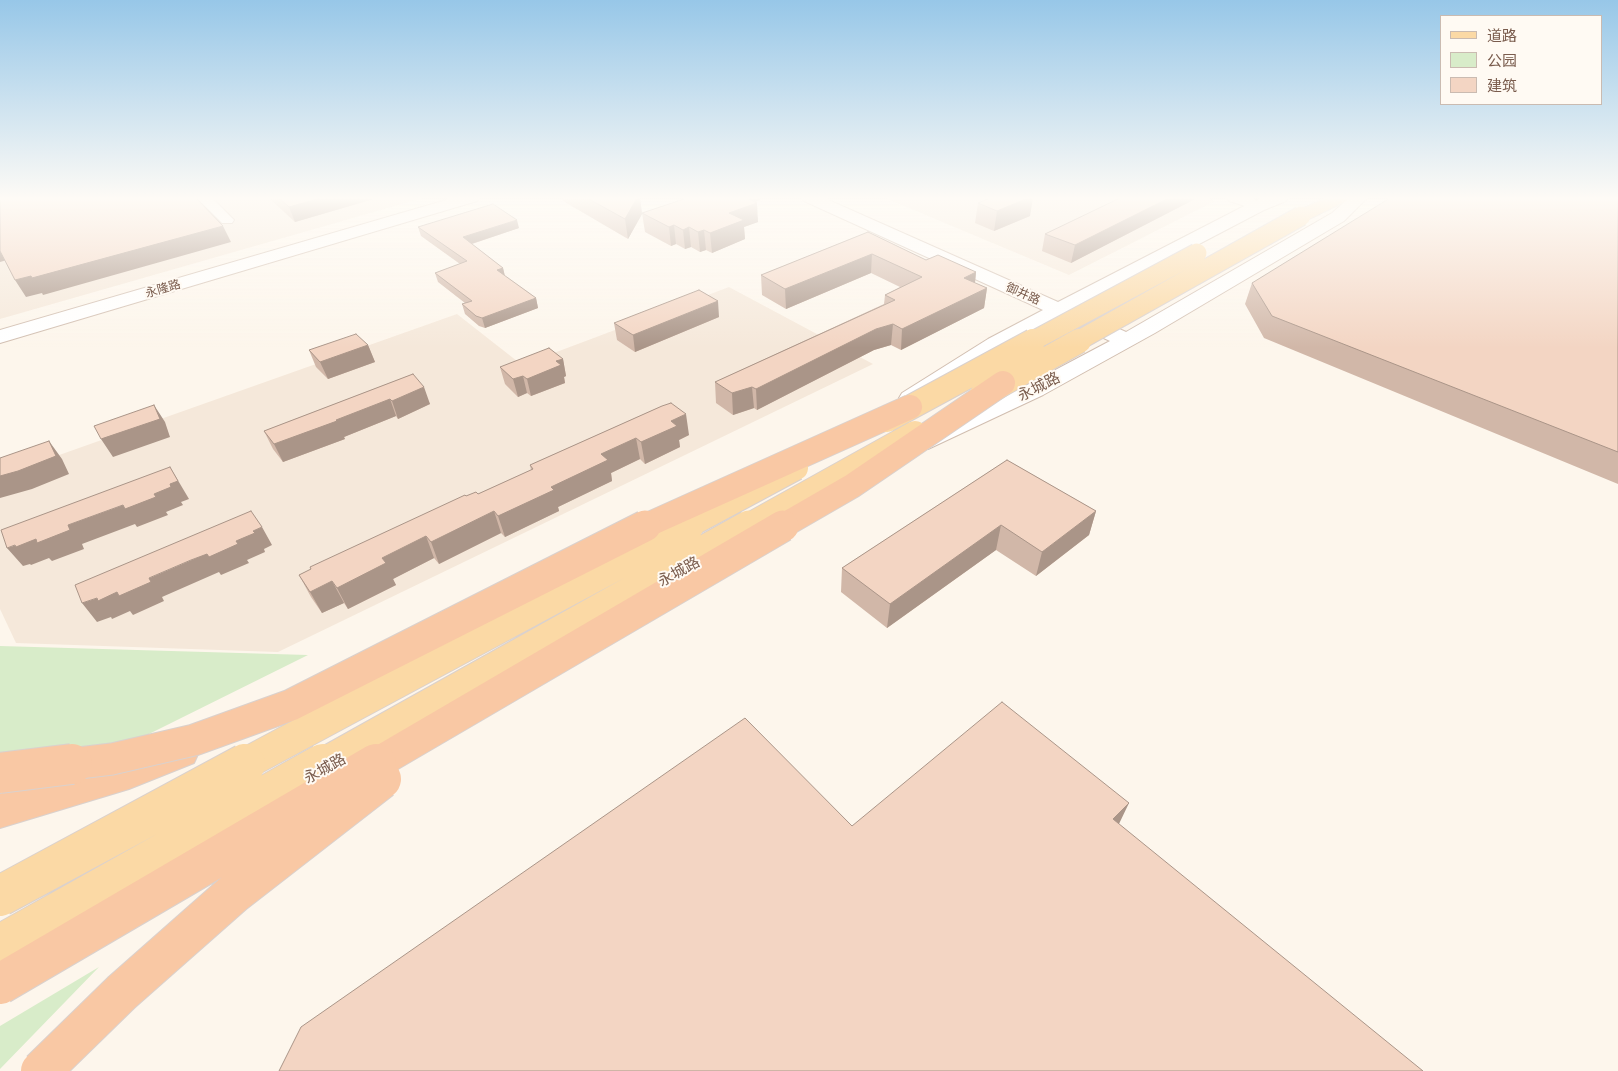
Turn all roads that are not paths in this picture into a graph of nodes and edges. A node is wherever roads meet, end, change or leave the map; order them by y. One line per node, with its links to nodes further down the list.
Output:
1 (269, 248): 10 (street, 永隆路)
2 (302, 248): 12 (street, 永隆路)
3 (932, 248): 9 (street, 御井路)
4 (953, 248): 9 (street, 御井路)
5 (1184, 248): 9 (street)
6 (1196, 248): 14 (main road, bridge)
7 (1208, 248): 13 (main road, bridge)
8 (1285, 248): 11 (street, 永城路)
9 (1068, 304): 11 (street, 御井路); 19 (street)
10 (0, 326)
11 (1138, 334): 22 (street, 永城路)
12 (0, 337)
13 (1004, 383): 15 (highway, bridge); 21 (main road, bridge)
14 (910, 407): 16 (highway, bridge); 20 (main road, bridge)
15 (551, 664): 23 (highway, bridge); 24 (highway, bridge)
16 (291, 704): 17 (highway, bridge); 18 (highway, bridge)
17 (0, 773)
18 (0, 811)
19 (0, 890)
20 (0, 896)
21 (0, 945)
22 (0, 952)
23 (0, 984)
24 (41, 1071)

